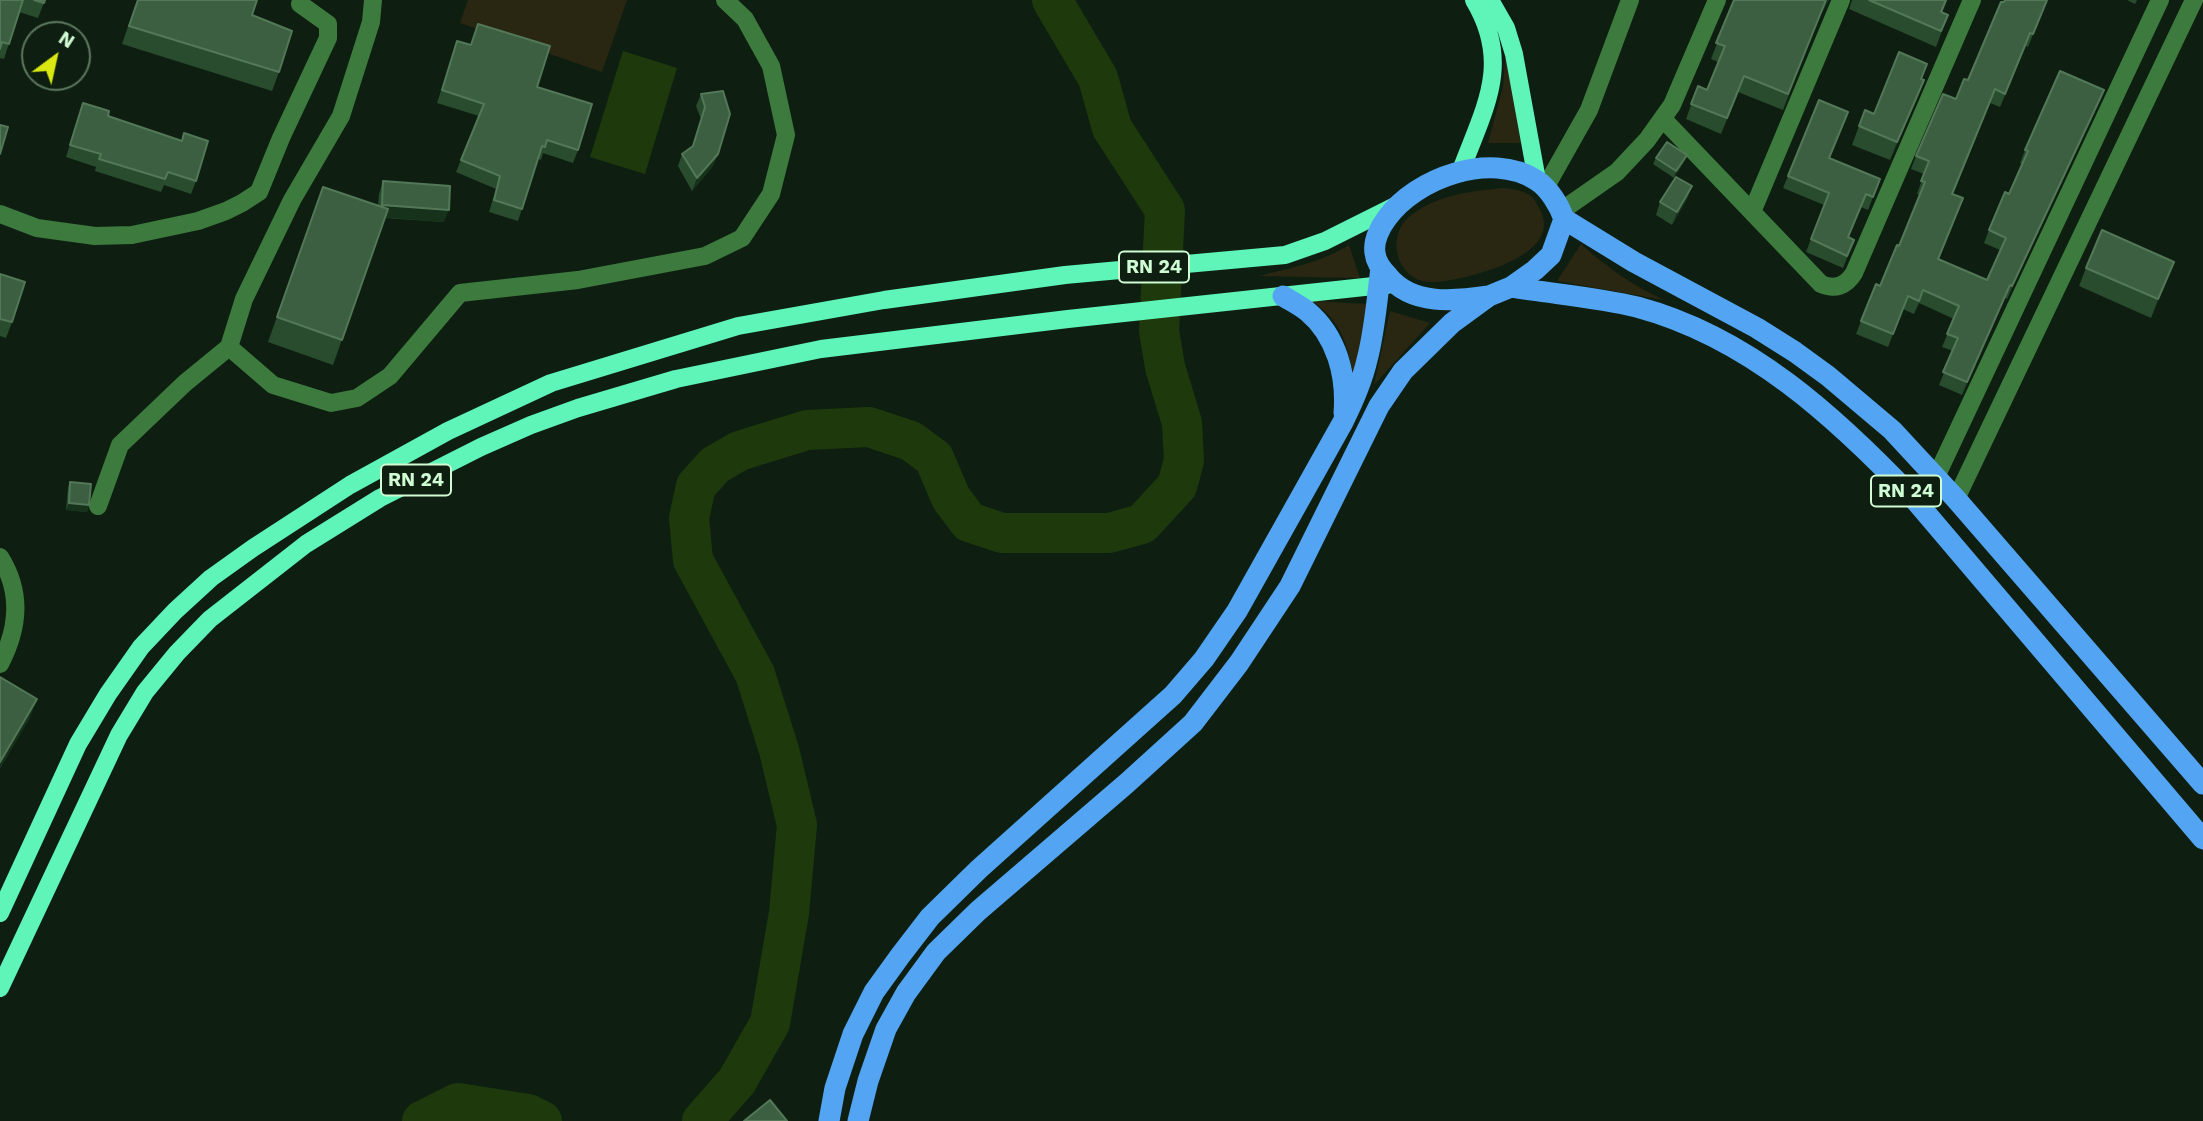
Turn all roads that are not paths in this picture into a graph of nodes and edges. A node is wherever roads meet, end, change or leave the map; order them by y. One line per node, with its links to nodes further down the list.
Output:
1 (373, 0): 23 (street)
2 (725, 0): 23 (street)
3 (1474, 0): 13 (main road)
4 (1490, 0): 14 (main road)
5 (1630, 0): 14 (street)
6 (1717, 0): 12 (street)
7 (1841, 0): 16 (street)
8 (1972, 0): 16 (street)
9 (2160, 0): 25 (street)
10 (2194, 0): 26 (street)
11 (300, 4): 17 (street)
12 (1664, 119): 16 (street); 18 (street)
13 (1460, 173): 14 (highway); 15 (highway)
14 (1541, 184): 18 (highway)
15 (1395, 206): 19 (highway); 32 (main road, RN 24)
16 (1752, 212)
17 (0, 214)
18 (1563, 215): 20 (highway); 25 (highway, RN 24)
19 (1384, 279): 21 (main road, RN 24); 22 (highway); 24 (highway)
20 (1511, 286): 22 (highway); 31 (highway, RN 24)
21 (1283, 296): 24 (highway); 33 (main road, RN 24)
22 (1489, 296): 35 (highway)
23 (229, 346): 27 (street)
24 (1343, 422): 34 (highway)
25 (1936, 477): 26 (highway, RN 24)
26 (1956, 499): 30 (highway, RN 24)
27 (98, 506)
28 (0, 557): 29 (street)
29 (0, 664)
30 (2203, 784)
31 (2203, 839)
32 (0, 913)
33 (0, 988)
34 (830, 1121)
35 (858, 1121)

